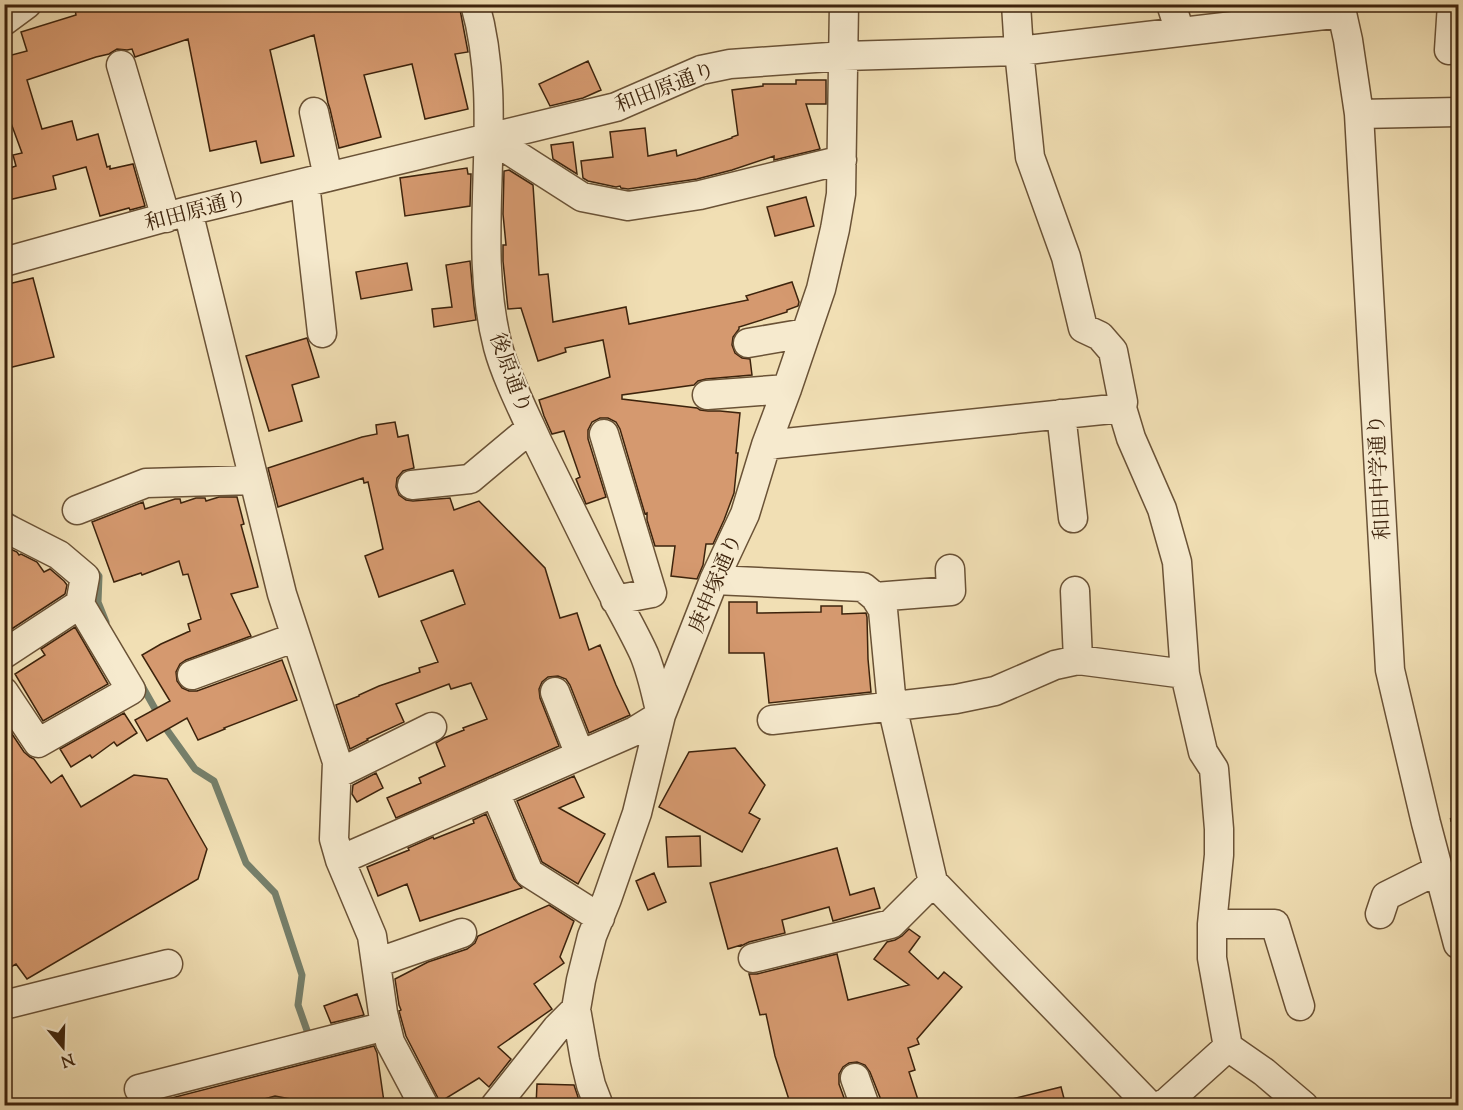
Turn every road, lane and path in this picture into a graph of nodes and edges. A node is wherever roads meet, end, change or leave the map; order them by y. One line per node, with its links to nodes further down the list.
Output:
1 (27, 4): 8 (street)
2 (475, 4): 17 (street, 後原通り)
3 (844, 4): 12 (street, 庚申塚通り)
4 (1016, 4): 11 (street)
5 (1171, 4): 9 (street)
6 (1452, 4): 10 (street)
7 (1341, 9): 9 (street, 和田原通り); 16 (street, 和田中学通り)
8 (4, 21)
9 (1180, 32): 11 (street, 和田原通り)
10 (1449, 50)
11 (1019, 51): 12 (street, 和田原通り); 27 (street)
12 (844, 56): 17 (street, 和田原通り); 18 (street, 庚申塚通り)
13 (121, 65): 20 (street)
14 (314, 112): 19 (street)
15 (1458, 112): 16 (street)
16 (1359, 114): 58 (street, 和田中学通り)
17 (490, 138): 18 (street); 19 (street, 和田原通り); 29 (street, 後原通り)
18 (842, 160): 23 (street, 庚申塚通り)
19 (317, 180): 20 (street, 和田原通り); 22 (street)
20 (177, 214): 21 (street, 和田原通り); 32 (street)
21 (4, 262)
22 (322, 333)
23 (806, 333): 24 (street); 25 (street, 庚申塚通り)
24 (748, 343)
25 (787, 389): 26 (street); 31 (street, 庚申塚通り)
26 (707, 394)
27 (1122, 408): 28 (street); 46 (street)
28 (1061, 414): 31 (street); 35 (street)
29 (531, 428): 33 (street); 41 (street, 後原通り)
30 (604, 434): 41 (street)
31 (766, 445): 38 (street, 庚申塚通り)
32 (254, 480): 34 (street); 43 (street)
33 (412, 485)
34 (77, 510)
35 (1073, 518)
36 (4, 527): 42 (street)
37 (950, 570): 40 (street)
38 (714, 580): 40 (street); 51 (street, 庚申塚通り)
39 (1075, 591): 45 (street)
40 (875, 597): 50 (street)
41 (615, 600): 51 (street, 後原通り)
42 (80, 604): 44 (street); 48 (street)
43 (296, 637): 47 (street); 55 (street)
44 (4, 654)
45 (1078, 660): 46 (street); 50 (street)
46 (1185, 674): 62 (street)
47 (192, 675)
48 (4, 692)
49 (555, 692): 54 (street)
50 (892, 706): 52 (street); 59 (street)
51 (661, 715): 54 (street); 61 (street, 庚申塚通り)
52 (772, 720)
53 (432, 727): 55 (street)
54 (580, 754): 56 (street)
55 (336, 774): 57 (street)
56 (495, 792): 57 (street); 61 (street)
57 (340, 860): 66 (street)
58 (1438, 870): 60 (street); 64 (street, 和田中学通り)
59 (933, 882): 65 (street); 79 (street)
60 (1380, 914)
61 (600, 918): 70 (street, 庚申塚通り)
62 (1212, 924): 69 (street); 72 (street)
63 (462, 933): 66 (street)
64 (1458, 944)
65 (753, 958)
66 (376, 963): 71 (street)
67 (168, 964): 68 (street)
68 (4, 1005)
69 (1300, 1006)
70 (576, 1009): 76 (street); 77 (street, 庚申塚通り)
71 (386, 1026): 74 (street); 75 (street)
72 (1228, 1047): 80 (street); 81 (street)
73 (855, 1078): 78 (street)
74 (139, 1089)
75 (424, 1106)
76 (495, 1106)
77 (599, 1106)
78 (865, 1106)
79 (1150, 1106)
80 (1159, 1106)
81 (1304, 1106)

